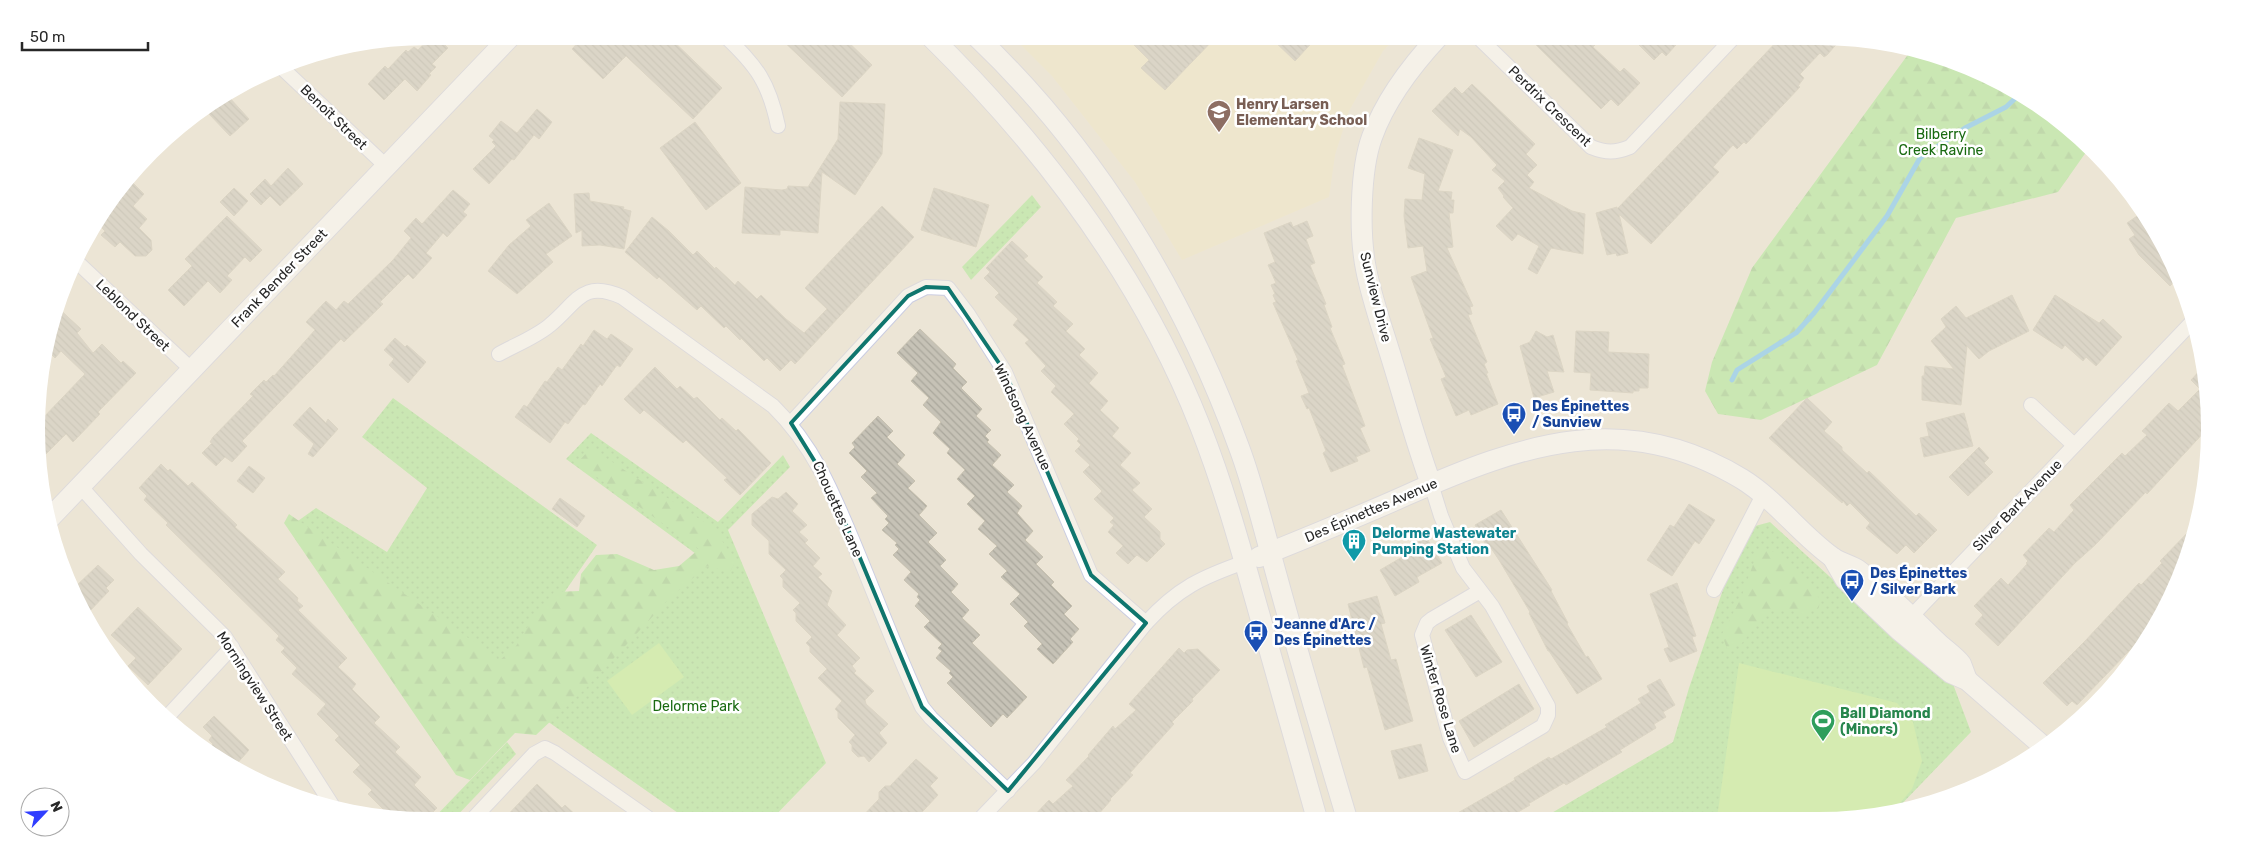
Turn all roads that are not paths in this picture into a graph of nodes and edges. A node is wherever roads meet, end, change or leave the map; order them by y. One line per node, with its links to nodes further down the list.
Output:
1 (503, 45): 10 (street, Frank Bender Street)
2 (734, 45): 9 (street)
3 (939, 45): 23 (street)
4 (985, 45): 22 (street)
5 (1431, 45): 18 (street, Sunview Drive)
6 (1487, 45): 7 (street, Perdrix Crescent)
7 (1726, 45)
8 (286, 72): 10 (street, Benoît Street)
9 (778, 126)
10 (387, 168): 14 (street, Frank Bender Street)
11 (82, 266): 14 (street, Leblond Street)
12 (2187, 327): 17 (street, Silver Bark Avenue)
13 (499, 354): 16 (street, Chouettes Lane)
14 (191, 370): 19 (street, Frank Bender Street)
15 (2031, 405): 17 (street)
16 (791, 424): 26 (street, Windsong Avenue); 31 (street, Chouettes Lane)
17 (2074, 445): 27 (street, Silver Bark Avenue)
18 (1431, 484): 20 (street, Des Épinettes Avenue); 22 (street, Des Épinettes Avenue); 25 (street, Winter Rose Lane)
19 (81, 486): 21 (street, Frank Bender Street); 28 (street, Morningview Street)
20 (1763, 495): 24 (street); 27 (street, Des Épinettes Avenue)
21 (54, 513)
22 (1271, 552): 23 (street, Des Épinettes Avenue); 37 (street)
23 (1245, 562): 26 (street, Des Épinettes Avenue); 36 (street)
24 (1714, 590)
25 (1480, 591): 25 (street, Winter Rose Lane)
26 (1146, 622): 31 (street, Des Épinettes Avenue)
27 (1905, 623): 30 (street, Des Épinettes Avenue)
28 (232, 648): 29 (street); 32 (street, Morningview Street)
29 (171, 713)
30 (2038, 742)
31 (1008, 791): 35 (street, Des Épinettes Avenue)
32 (328, 799)
33 (479, 812): 34 (street)
34 (640, 812)
35 (988, 812)
36 (1315, 812)
37 (1345, 812)

